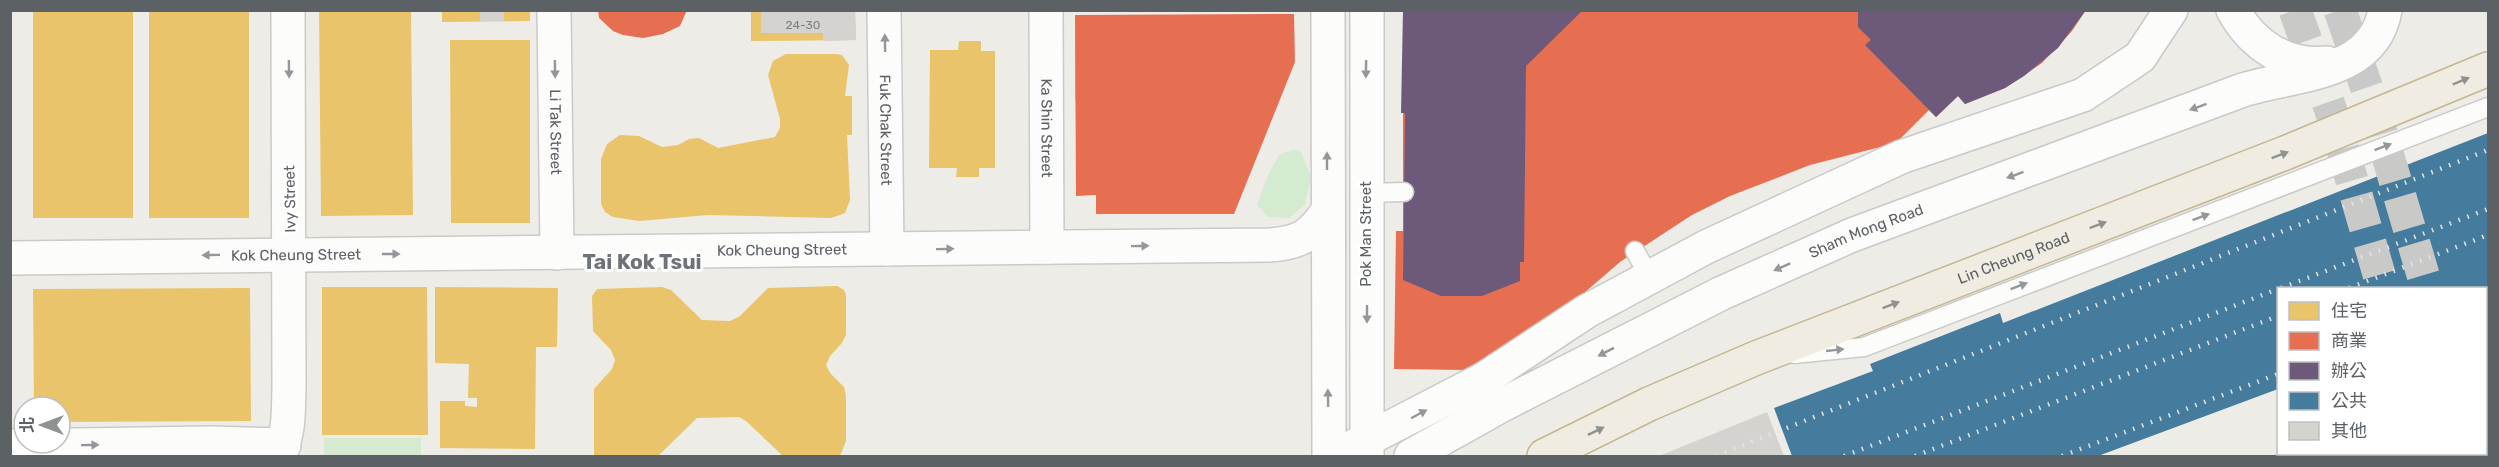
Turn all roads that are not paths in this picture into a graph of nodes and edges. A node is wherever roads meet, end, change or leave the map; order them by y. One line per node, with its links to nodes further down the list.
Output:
1 (288, 10): 19 (street, Ivy Street, one-way to 19)
2 (554, 10): 18 (street, Li Tak Street, one-way to 18)
3 (884, 10): 17 (street, Fuk Chak Street, one-way to 3)
4 (1046, 10): 16 (street, Ka Shin Street)
5 (1328, 10): 15 (street, one-way to 5)
6 (1367, 10): 14 (street, Pok Man Street, one-way to 14)
7 (2171, 10): 23 (street, one-way to 7)
8 (2233, 10): 10 (street)
9 (2385, 10): 10 (street, Sham Mong Road)
10 (2344, 62): 27 (street, Sham Mong Road, one-way to 27)
11 (2488, 69): 21 (highway, Lin Cheung Road, one-way to 11)
12 (2488, 107): 21 (lane, one-way to 12)
13 (1404, 192): 14 (lane)
14 (1366, 193): 23 (street, Pok Man Street, one-way to 23)
15 (1327, 212): 16 (street, Kok Cheung Street, one-way to 15); 25 (street, one-way to 15)
16 (1047, 248): 17 (street, Kok Cheung Street, one-way to 16)
17 (887, 249): 18 (street, Kok Cheung Street)
18 (557, 253): 19 (street, Kok Cheung Street, one-way to 18)
19 (290, 254): 20 (street, Kok Cheung Street, one-way to 20); 24 (street, Ivy Street)
20 (10, 258)
21 (1756, 358): 28 (highway, Lin Cheung Road, one-way to 21)
22 (10, 446): 24 (street, one-way to 24)
23 (1367, 448): 26 (street)
24 (280, 451)
25 (1329, 456)
26 (1335, 456)
27 (1411, 456)
28 (1544, 456)

